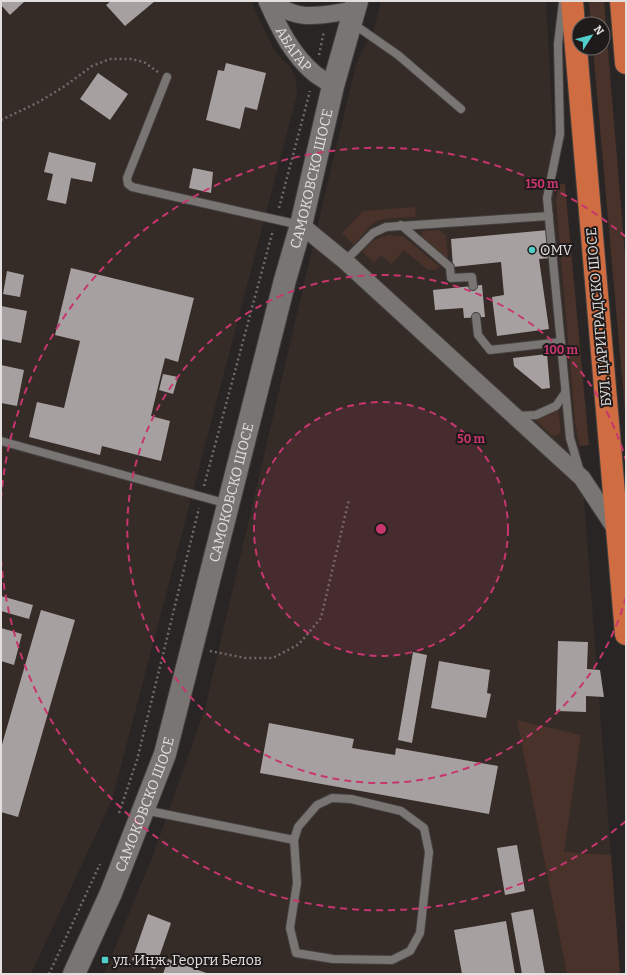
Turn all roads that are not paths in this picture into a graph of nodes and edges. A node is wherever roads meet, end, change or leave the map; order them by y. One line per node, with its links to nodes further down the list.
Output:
1 (267, 1): 9 (street, АБАГАР)
2 (273, 1): 6 (street, АБАГАР)
3 (563, 1): 11 (lane)
4 (572, 1): 23 (highway, БУЛ. ЦАРИГРАДСКО ШОСЕ)
5 (622, 1): 7 (highway)
6 (354, 11): 9 (main road, САМОКОВСКО ШОСЕ); 10 (lane)
7 (626, 63)
8 (167, 77): 12 (lane)
9 (334, 86): 12 (main road, САМОКОВСКО ШОСЕ)
10 (461, 109)
11 (549, 216): 13 (lane); 17 (lane)
12 (301, 225): 14 (street); 22 (main road, САМОКОВСКО ШОСЕ)
13 (401, 225): 14 (lane); 15 (lane)
14 (345, 261): 19 (street)
15 (473, 286)
16 (476, 317): 17 (lane)
17 (561, 342): 18 (lane)
18 (566, 393): 19 (lane); 21 (lane)
19 (515, 417): 21 (street)
20 (1, 441): 22 (lane)
21 (582, 478): 23 (street)
22 (228, 505): 25 (main road, САМОКОВСКО ШОСЕ)
23 (618, 533): 24 (highway, БУЛ. ЦАРИГРАДСКО ШОСЕ)
24 (626, 634)
25 (143, 810): 26 (lane); 27 (main road, САМОКОВСКО ШОСЕ)
26 (294, 840): 26 (lane)
27 (74, 974)

